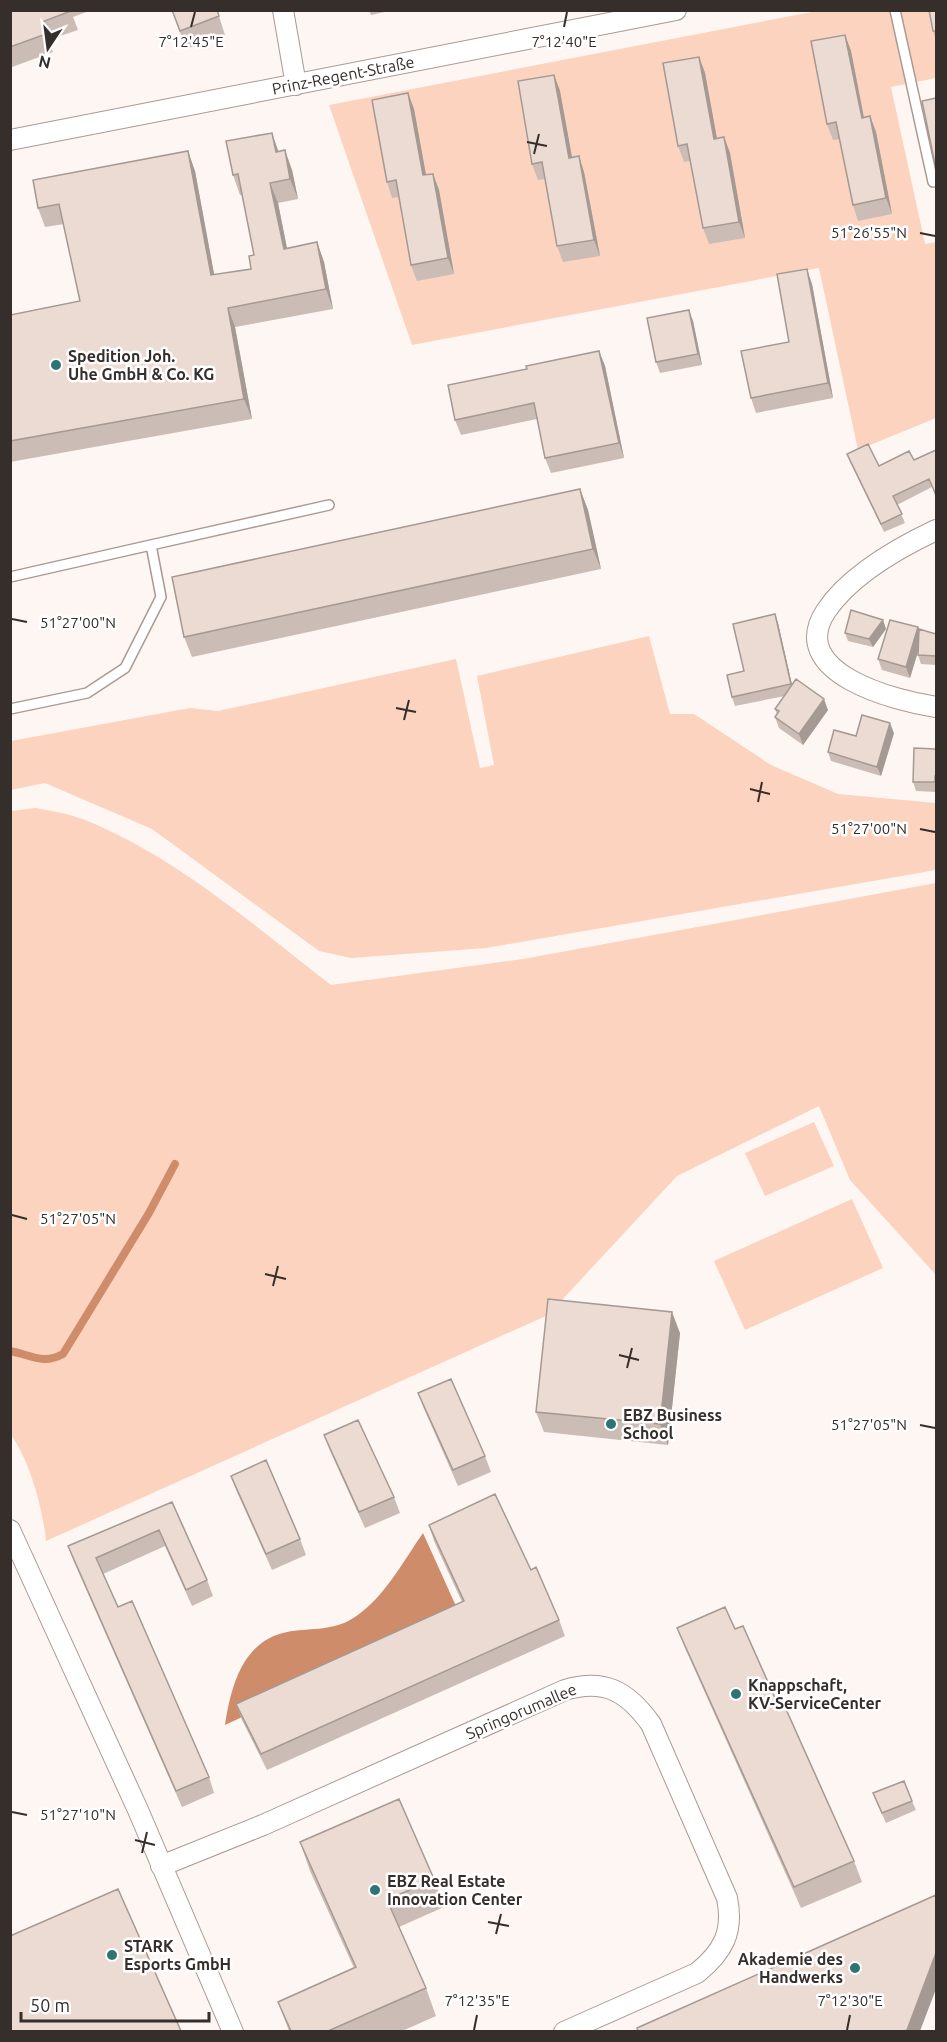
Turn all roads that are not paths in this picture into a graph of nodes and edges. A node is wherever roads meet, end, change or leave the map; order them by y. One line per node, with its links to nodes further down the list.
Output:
1 (283, 10): 4 (street)
2 (676, 10): 4 (street, Prinz-Regent-Straße)
3 (895, 10): 6 (lane)
4 (296, 85): 5 (street, Prinz-Regent-Straße)
5 (10, 140)
6 (933, 182)
7 (329, 505): 9 (lane)
8 (936, 530): 11 (street)
9 (151, 545): 10 (lane); 12 (lane)
10 (10, 577)
11 (936, 707)
12 (10, 709)
13 (10, 1530): 14 (street)
14 (161, 1866): 15 (street); 16 (street, Springorumallee)
15 (233, 2031)
16 (564, 2031)

